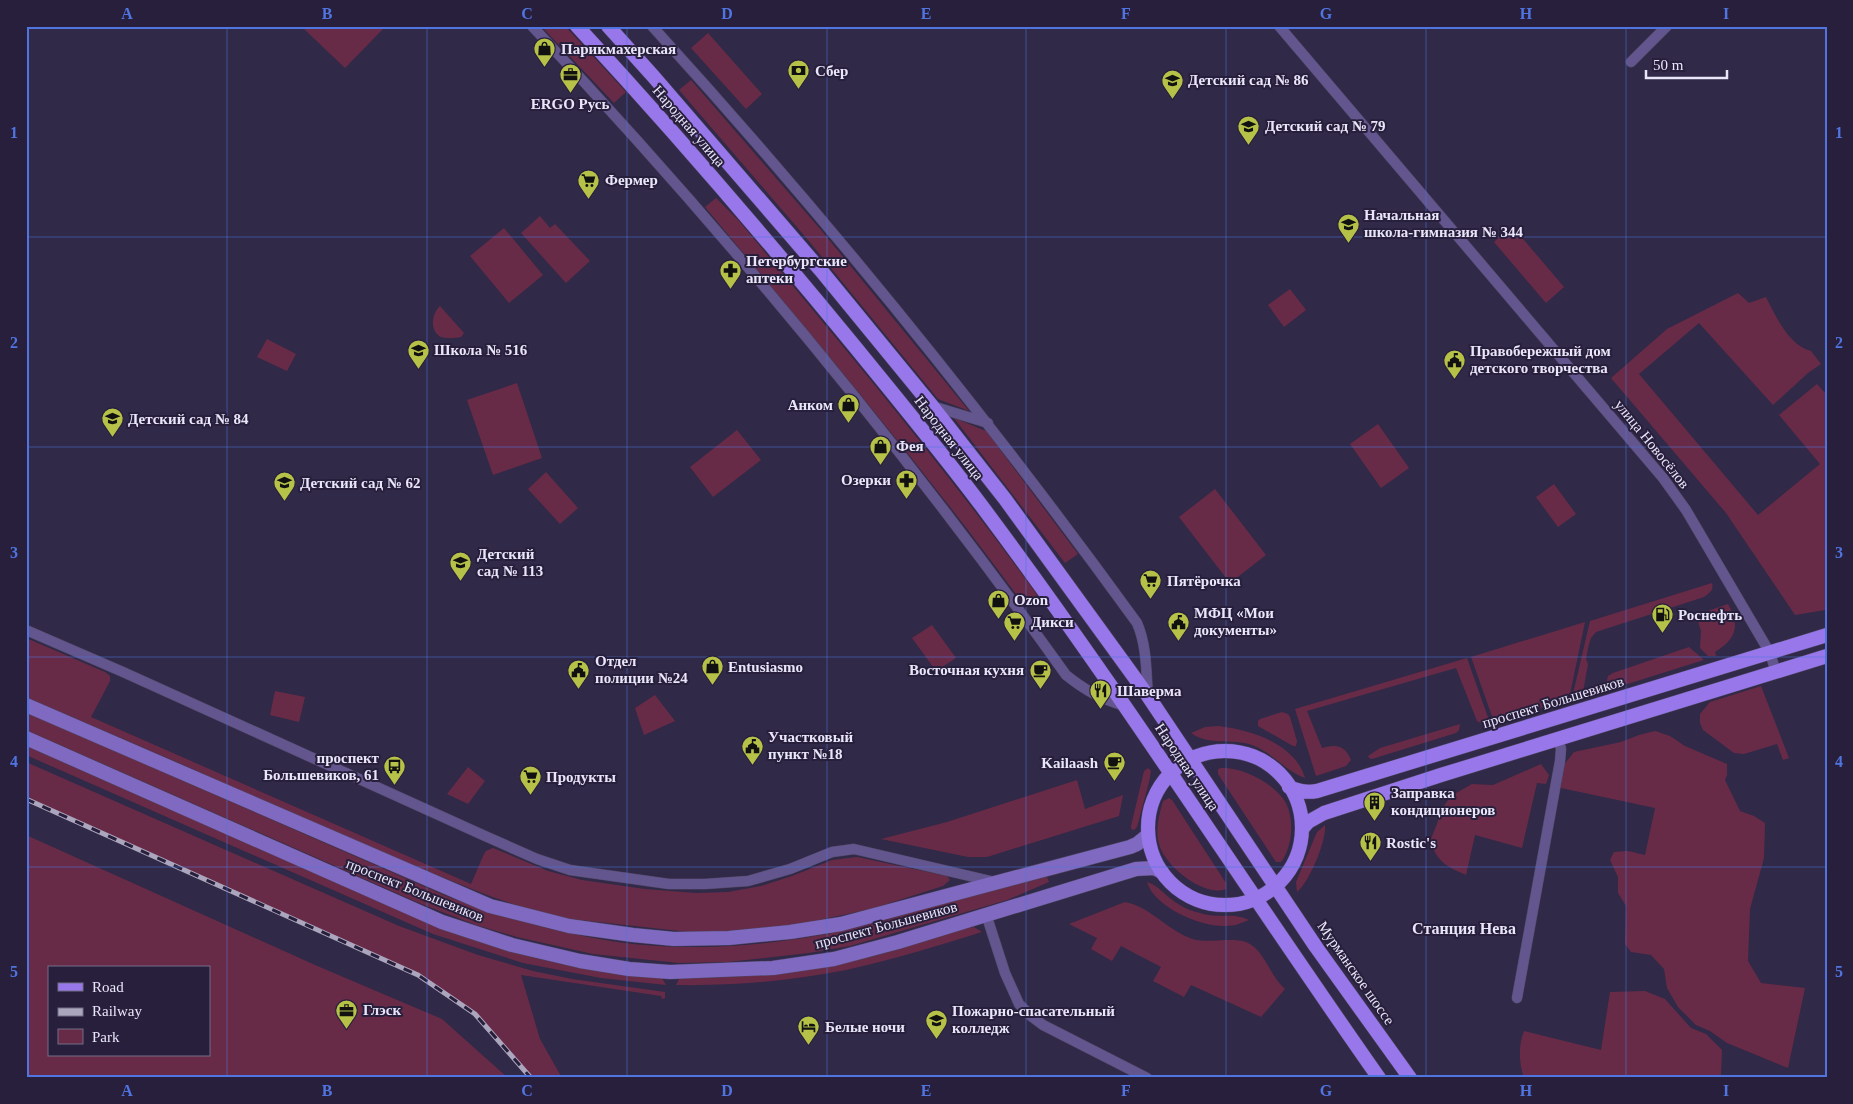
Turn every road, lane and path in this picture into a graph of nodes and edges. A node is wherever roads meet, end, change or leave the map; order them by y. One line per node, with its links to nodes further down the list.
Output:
1 (532, 26): 17 (street)
2 (576, 26): 17 (main road, Народная улица)
3 (608, 26): 8 (main road, Народная улица)
4 (652, 26): 9 (street)
5 (1280, 26): 12 (street, улица Новосёлов)
6 (1667, 26): 7 (street)
7 (1631, 62)
8 (932, 406): 9 (street); 15 (main road, Народная улица)
9 (988, 423): 15 (street)
10 (26, 630): 26 (street)
11 (1827, 635): 12 (main road, проспект Большевиков)
12 (1770, 653): 14 (street, улица Новосёлов); 22 (main road, проспект Большевиков)
13 (1827, 656): 14 (main road)
14 (1776, 672): 19 (main road)
15 (1148, 696): 20 (main road, Народная улица)
16 (26, 705): 26 (main road, проспект Большевиков)
17 (1127, 707): 21 (main road, Народная улица)
18 (26, 738): 29 (main road, проспект Большевиков)
19 (1558, 738): 23 (main road); 30 (street)
20 (1191, 760): 21 (main road); 22 (main road); 27 (main road, Народная улица)
21 (1171, 773): 24 (main road); 28 (main road, Народная улица)
22 (1289, 787): 23 (main road)
23 (1302, 829): 27 (main road)
24 (1148, 835): 25 (main road); 26 (main road, проспект Большевиков)
25 (1162, 872): 28 (main road); 29 (main road, проспект Большевиков)
26 (999, 883)
27 (1276, 886): 28 (main road); 33 (main road, Мурманское шоссе)
28 (1256, 900): 32 (main road)
29 (986, 914): 31 (street)
30 (1517, 998)
31 (1148, 1078)
32 (1380, 1078)
33 (1410, 1078)

